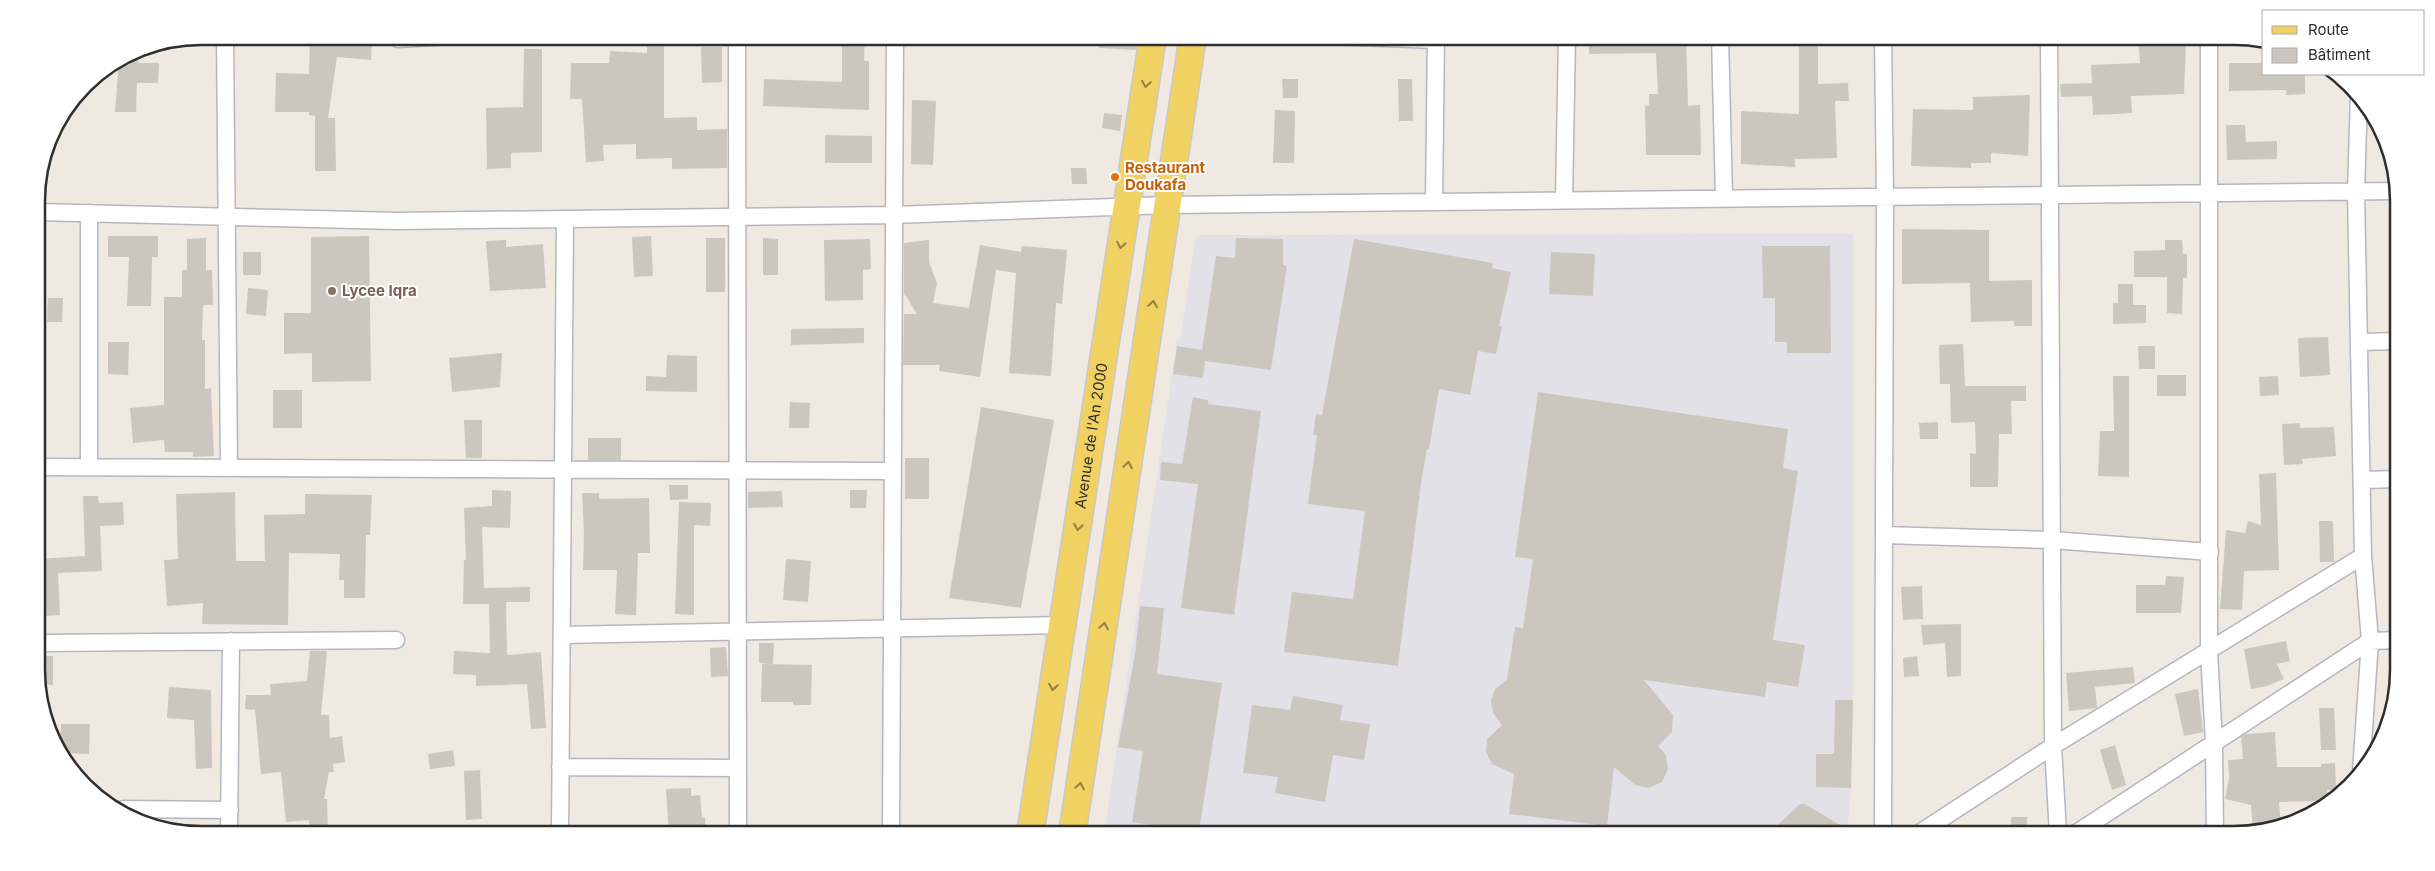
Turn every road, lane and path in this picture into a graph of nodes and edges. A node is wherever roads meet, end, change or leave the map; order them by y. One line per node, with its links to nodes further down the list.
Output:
1 (225, 45): 26 (street)
2 (737, 45): 27 (street)
3 (895, 45): 25 (street)
4 (1152, 45): 22 (main road, Avenue de l'An 2000, one-way to 22)
5 (1192, 45): 21 (main road)
6 (1436, 45): 20 (street)
7 (1567, 45): 19 (street)
8 (1720, 45): 18 (street)
9 (1883, 45): 17 (street)
10 (2049, 45): 16 (street)
11 (2209, 45): 14 (street)
12 (2359, 107): 15 (street)
13 (2390, 191): 15 (street)
14 (2210, 192): 15 (street); 16 (street); 41 (street)
15 (2356, 192): 30 (street)
16 (2050, 195): 17 (street); 40 (street)
17 (1885, 196): 18 (street); 39 (street)
18 (1724, 198): 19 (street)
19 (1564, 200): 20 (street)
20 (1434, 202): 21 (street)
21 (1168, 205): 22 (street); 65 (main road, one-way to 21)
22 (1127, 207): 25 (street); 43 (main road, Avenue de l'An 2000, one-way to 43)
23 (45, 212): 24 (street)
24 (89, 214): 26 (street); 32 (street)
25 (893, 215): 27 (street); 36 (street)
26 (227, 217): 28 (street); 33 (street)
27 (737, 217): 28 (street); 35 (street)
28 (565, 219): 34 (street)
29 (2390, 341): 30 (street)
30 (2360, 342): 38 (street)
31 (45, 467): 32 (street)
32 (89, 467): 33 (street)
33 (229, 468): 34 (street)
34 (562, 470): 35 (street); 46 (street)
35 (738, 470): 36 (street); 45 (street)
36 (891, 471): 44 (street)
37 (2390, 479): 38 (street)
38 (2363, 480): 42 (street)
39 (1884, 535): 40 (street); 66 (street)
40 (2052, 540): 41 (street); 54 (street)
41 (2210, 552): 52 (street)
42 (2363, 556): 50 (street); 52 (street)
43 (1063, 625): 44 (street); 64 (main road, Avenue de l'An 2000, one-way to 64)
44 (892, 627): 45 (street); 63 (street)
45 (738, 631): 46 (street); 57 (street)
46 (562, 635): 56 (street)
47 (396, 640): 49 (street)
48 (2390, 640): 50 (street)
49 (231, 641): 51 (street); 59 (street)
50 (2370, 641): 53 (street); 55 (street)
51 (45, 643)
52 (2209, 652): 53 (street); 54 (street)
53 (2214, 743): 69 (street); 70 (street)
54 (2053, 746): 67 (street); 68 (street)
55 (2362, 759)
56 (560, 767): 57 (street); 61 (street)
57 (738, 768): 62 (street)
58 (130, 809): 59 (street)
59 (230, 810): 60 (street)
60 (229, 826)
61 (560, 826)
62 (738, 826)
63 (890, 826)
64 (1031, 826)
65 (1073, 826)
66 (1883, 826)
67 (1930, 826)
68 (2058, 826)
69 (2087, 826)
70 (2215, 826)

